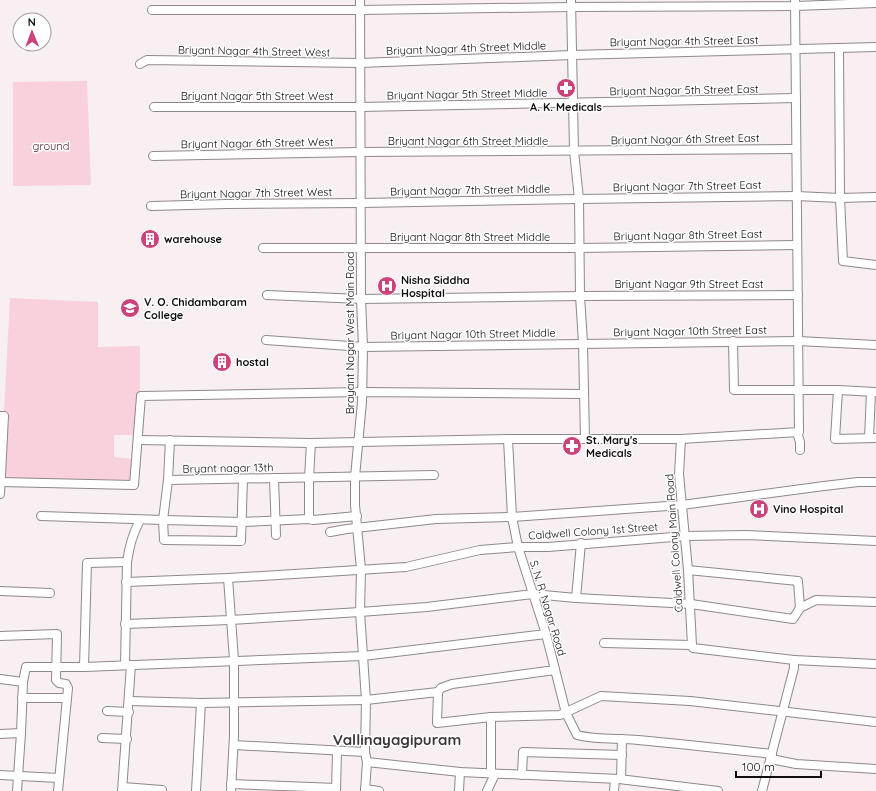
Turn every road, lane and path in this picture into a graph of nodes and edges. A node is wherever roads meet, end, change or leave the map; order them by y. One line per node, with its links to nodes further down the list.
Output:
1 (360, 0): 6 (street, Brayant Nagar West Main Road)
2 (571, 3): 3 (street); 6 (street); 10 (street)
3 (795, 3): 4 (street); 9 (street)
4 (876, 3)
5 (152, 10): 6 (street)
6 (360, 10): 12 (street, Brayant Nagar West Main Road)
7 (876, 47): 8 (street, Briyant Nagar 4th Street East)
8 (839, 48): 9 (street, Briyant Nagar 4th Street East); 23 (street)
9 (796, 49): 10 (street, Briyant Nagar 4th Street East); 13 (street)
10 (572, 55): 12 (street, Briyant Nagar 4th Street Middle); 14 (street)
11 (144, 62): 12 (street, Briyant Nagar 4th Street West)
12 (360, 63): 16 (street, Brayant Nagar West Main Road)
13 (796, 98): 14 (street, Briyant Nagar 5th Street East); 17 (street)
14 (573, 103): 16 (street, Briyant Nagar 5th Street Middle); 18 (street)
15 (154, 107): 16 (street, Briyant Nagar 5th Street West)
16 (360, 107): 19 (street, Brayant Nagar West Main Road)
17 (796, 149): 18 (street, Briyant Nagar 6th Street East); 21 (street)
18 (574, 151): 19 (street, Briyant Nagar 6th Street Middle); 24 (street)
19 (361, 152): 20 (street, Briyant Nagar 6th Street West); 25 (street, Brayant Nagar West Main Road)
20 (153, 156)
21 (796, 196): 23 (street, Briyant Nagar 7th Street East); 24 (street, Briyant Nagar 7th Street East); 27 (street)
22 (876, 197): 23 (street, Briyant Nagar 7th Street East)
23 (840, 198): 31 (street)
24 (579, 199): 25 (street, Briyant Nagar 7th Street Middle); 29 (street)
25 (361, 203): 26 (street, Briyant Nagar 7th Street West); 30 (street, Brayant Nagar West Main Road)
26 (151, 206)
27 (797, 245): 29 (street, Briyant Nagar 8th Street East); 33 (street)
28 (263, 248): 30 (street, Briyant Nagar 8th Street Middle)
29 (579, 248): 30 (street, Briyant Nagar 8th Street Middle); 34 (street)
30 (361, 249): 35 (street, Brayant Nagar West Main Road)
31 (876, 265)
32 (267, 295): 35 (street, Briyant Nagar 9th Street East)
33 (798, 295): 34 (street, Briyant Nagar 9th Street East); 37 (street)
34 (580, 296): 35 (street, Briyant Nagar 9th Street East); 39 (street)
35 (361, 299): 41 (street, Brayant Nagar West Main Road)
36 (266, 340): 41 (street, Briyant Nagar 10th Street Middle)
37 (798, 340): 38 (street, Briyant Nagar 10th Street East); 40 (street, Briyant Nagar 10th Street East); 42 (street)
38 (733, 341): 39 (street, Briyant Nagar 10th Street East); 42 (street)
39 (583, 343): 41 (street, Briyant Nagar 10th Street Middle); 46 (street)
40 (876, 345)
41 (363, 347): 44 (street, Brayant Nagar West Main Road)
42 (799, 389): 43 (street); 48 (street)
43 (838, 390): 45 (street); 49 (street)
44 (362, 392): 46 (street); 52 (street); 55 (street, Brayant Nagar West Main Road)
45 (873, 392): 49 (street)
46 (584, 394): 50 (street)
47 (0, 416): 64 (street)
48 (798, 432): 51 (street); 57 (street)
49 (872, 438)
50 (585, 439): 51 (street); 54 (street)
51 (681, 439): 67 (street, Caldwell Colony Main Road)
52 (138, 440): 53 (street); 64 (street)
53 (170, 440): 56 (street); 63 (street)
54 (508, 440): 55 (street); 70 (street, S. N. R. Nagar Road)
55 (359, 442): 56 (street); 59 (street, Brayant Nagar West Main Road)
56 (311, 443): 61 (street)
57 (800, 450)
58 (434, 475): 59 (street, Bryant nagar 13th)
59 (355, 477): 61 (street, Bryant nagar 13th); 69 (street, Brayant Nagar West Main Road)
60 (274, 478): 61 (street, Bryant nagar 13th); 62 (street, Bryant nagar 13th); 74 (street)
61 (309, 478): 73 (street)
62 (243, 479): 63 (street, Bryant nagar 13th); 75 (street)
63 (168, 480): 72 (street, Bryant nagar 13th)
64 (0, 482): 66 (street)
65 (876, 482): 67 (street)
66 (0, 494)
67 (682, 505): 70 (street); 79 (street, Caldwell Colony Main Road)
68 (41, 516): 71 (street)
69 (357, 516): 73 (street); 76 (street, Brayant Nagar West Main Road)
70 (512, 517): 76 (street); 82 (street, S. N. R. Nagar Road)
71 (140, 520): 72 (street); 83 (street)
72 (163, 520): 75 (street); 75 (street, Bryant nagar 13th)
73 (309, 520): 74 (street)
74 (276, 521): 75 (street); 78 (street)
75 (242, 522)
76 (357, 529): 77 (street); 84 (street, Brayant Nagar West Main Road)
77 (330, 532)
78 (276, 535)
79 (686, 536): 80 (street, Caldwell Colony 1st Street); 81 (street, Caldwell Colony 1st Street); 85 (street, Caldwell Colony Main Road)
80 (876, 541)
81 (581, 543): 82 (street, Caldwell Colony 1st Street); 91 (street)
82 (518, 547): 84 (street, Caldwell Colony 1st Street); 90 (street, S. N. R. Nagar Road)
83 (127, 562): 87 (street); 107 (street)
84 (361, 569): 86 (street, Caldwell Colony 1st Street); 95 (street, Brayant Nagar West Main Road)
85 (688, 570): 93 (street, Caldwell Colony Main Road); 94 (street)
86 (228, 578): 87 (street, Caldwell Colony 1st Street); 96 (street)
87 (126, 582): 97 (street)
88 (0, 591): 89 (street)
89 (50, 593)
90 (533, 594): 91 (street); 95 (street); 98 (street, S. N. R. Nagar Road)
91 (576, 598): 93 (street)
92 (876, 602): 94 (street)
93 (691, 604): 94 (street); 101 (street, Caldwell Colony Main Road)
94 (800, 608)
95 (360, 612): 96 (street); 102 (street, Brayant Nagar West Main Road)
96 (230, 620): 97 (street); 103 (street)
97 (126, 624): 106 (street)
98 (546, 634): 102 (street); 109 (street, S. N. R. Nagar Road)
99 (0, 636): 108 (street)
100 (604, 643): 101 (street)
101 (692, 645): 104 (street)
102 (363, 656): 103 (street); 115 (street, Brayant Nagar West Main Road)
103 (234, 660): 106 (street); 117 (street)
104 (794, 660): 105 (street); 121 (street)
105 (876, 664)
106 (128, 665): 107 (street); 116 (street)
107 (84, 667): 108 (street)
108 (56, 668): 111 (street); 114 (street)
109 (555, 670): 112 (street); 122 (street, S. N. R. Nagar Road)
110 (0, 679): 111 (street)
111 (23, 682): 113 (street)
112 (438, 692): 115 (street); 123 (street)
113 (22, 698): 114 (street); 125 (street)
114 (67, 698): 142 (street)
115 (366, 700): 117 (street); 132 (street, Brayant Nagar West Main Road)
116 (130, 701): 118 (street); 120 (street)
117 (234, 702): 118 (street); 130 (street)
118 (201, 703): 151 (street)
119 (107, 711): 120 (street)
120 (129, 712): 129 (street)
121 (782, 712): 122 (street); 124 (street); 134 (street)
122 (566, 713): 123 (street); 128 (street, S. N. R. Nagar Road)
123 (491, 716): 138 (street)
124 (876, 722)
125 (21, 733): 126 (street); 141 (street)
126 (0, 734)
127 (102, 738): 129 (street)
128 (622, 738): 133 (street); 134 (street)
129 (127, 739): 145 (street)
130 (234, 745): 131 (street); 144 (street)
131 (337, 750): 132 (street); 147 (street)
132 (366, 752): 135 (street, Brayant Nagar West Main Road)
133 (622, 755): 140 (street); 143 (street)
134 (772, 757): 136 (street); 157 (street)
135 (367, 762): 137 (street); 148 (street, Brayant Nagar West Main Road)
136 (876, 769)
137 (460, 772): 138 (street); 153 (street)
138 (493, 773): 140 (street); 154 (street)
139 (0, 775): 141 (street)
140 (522, 775): 143 (street)
141 (18, 776): 142 (street); 149 (street)
142 (58, 778): 150 (street)
143 (618, 779): 155 (street); 156 (street)
144 (231, 787): 147 (street)
145 (122, 789): 146 (street)
146 (162, 790)
147 (336, 790)
148 (365, 790): 152 (street)
149 (17, 791)
150 (58, 791)
151 (196, 791)
152 (378, 791)
153 (459, 791)
154 (488, 791)
155 (614, 791)
156 (718, 791)
157 (762, 791)

